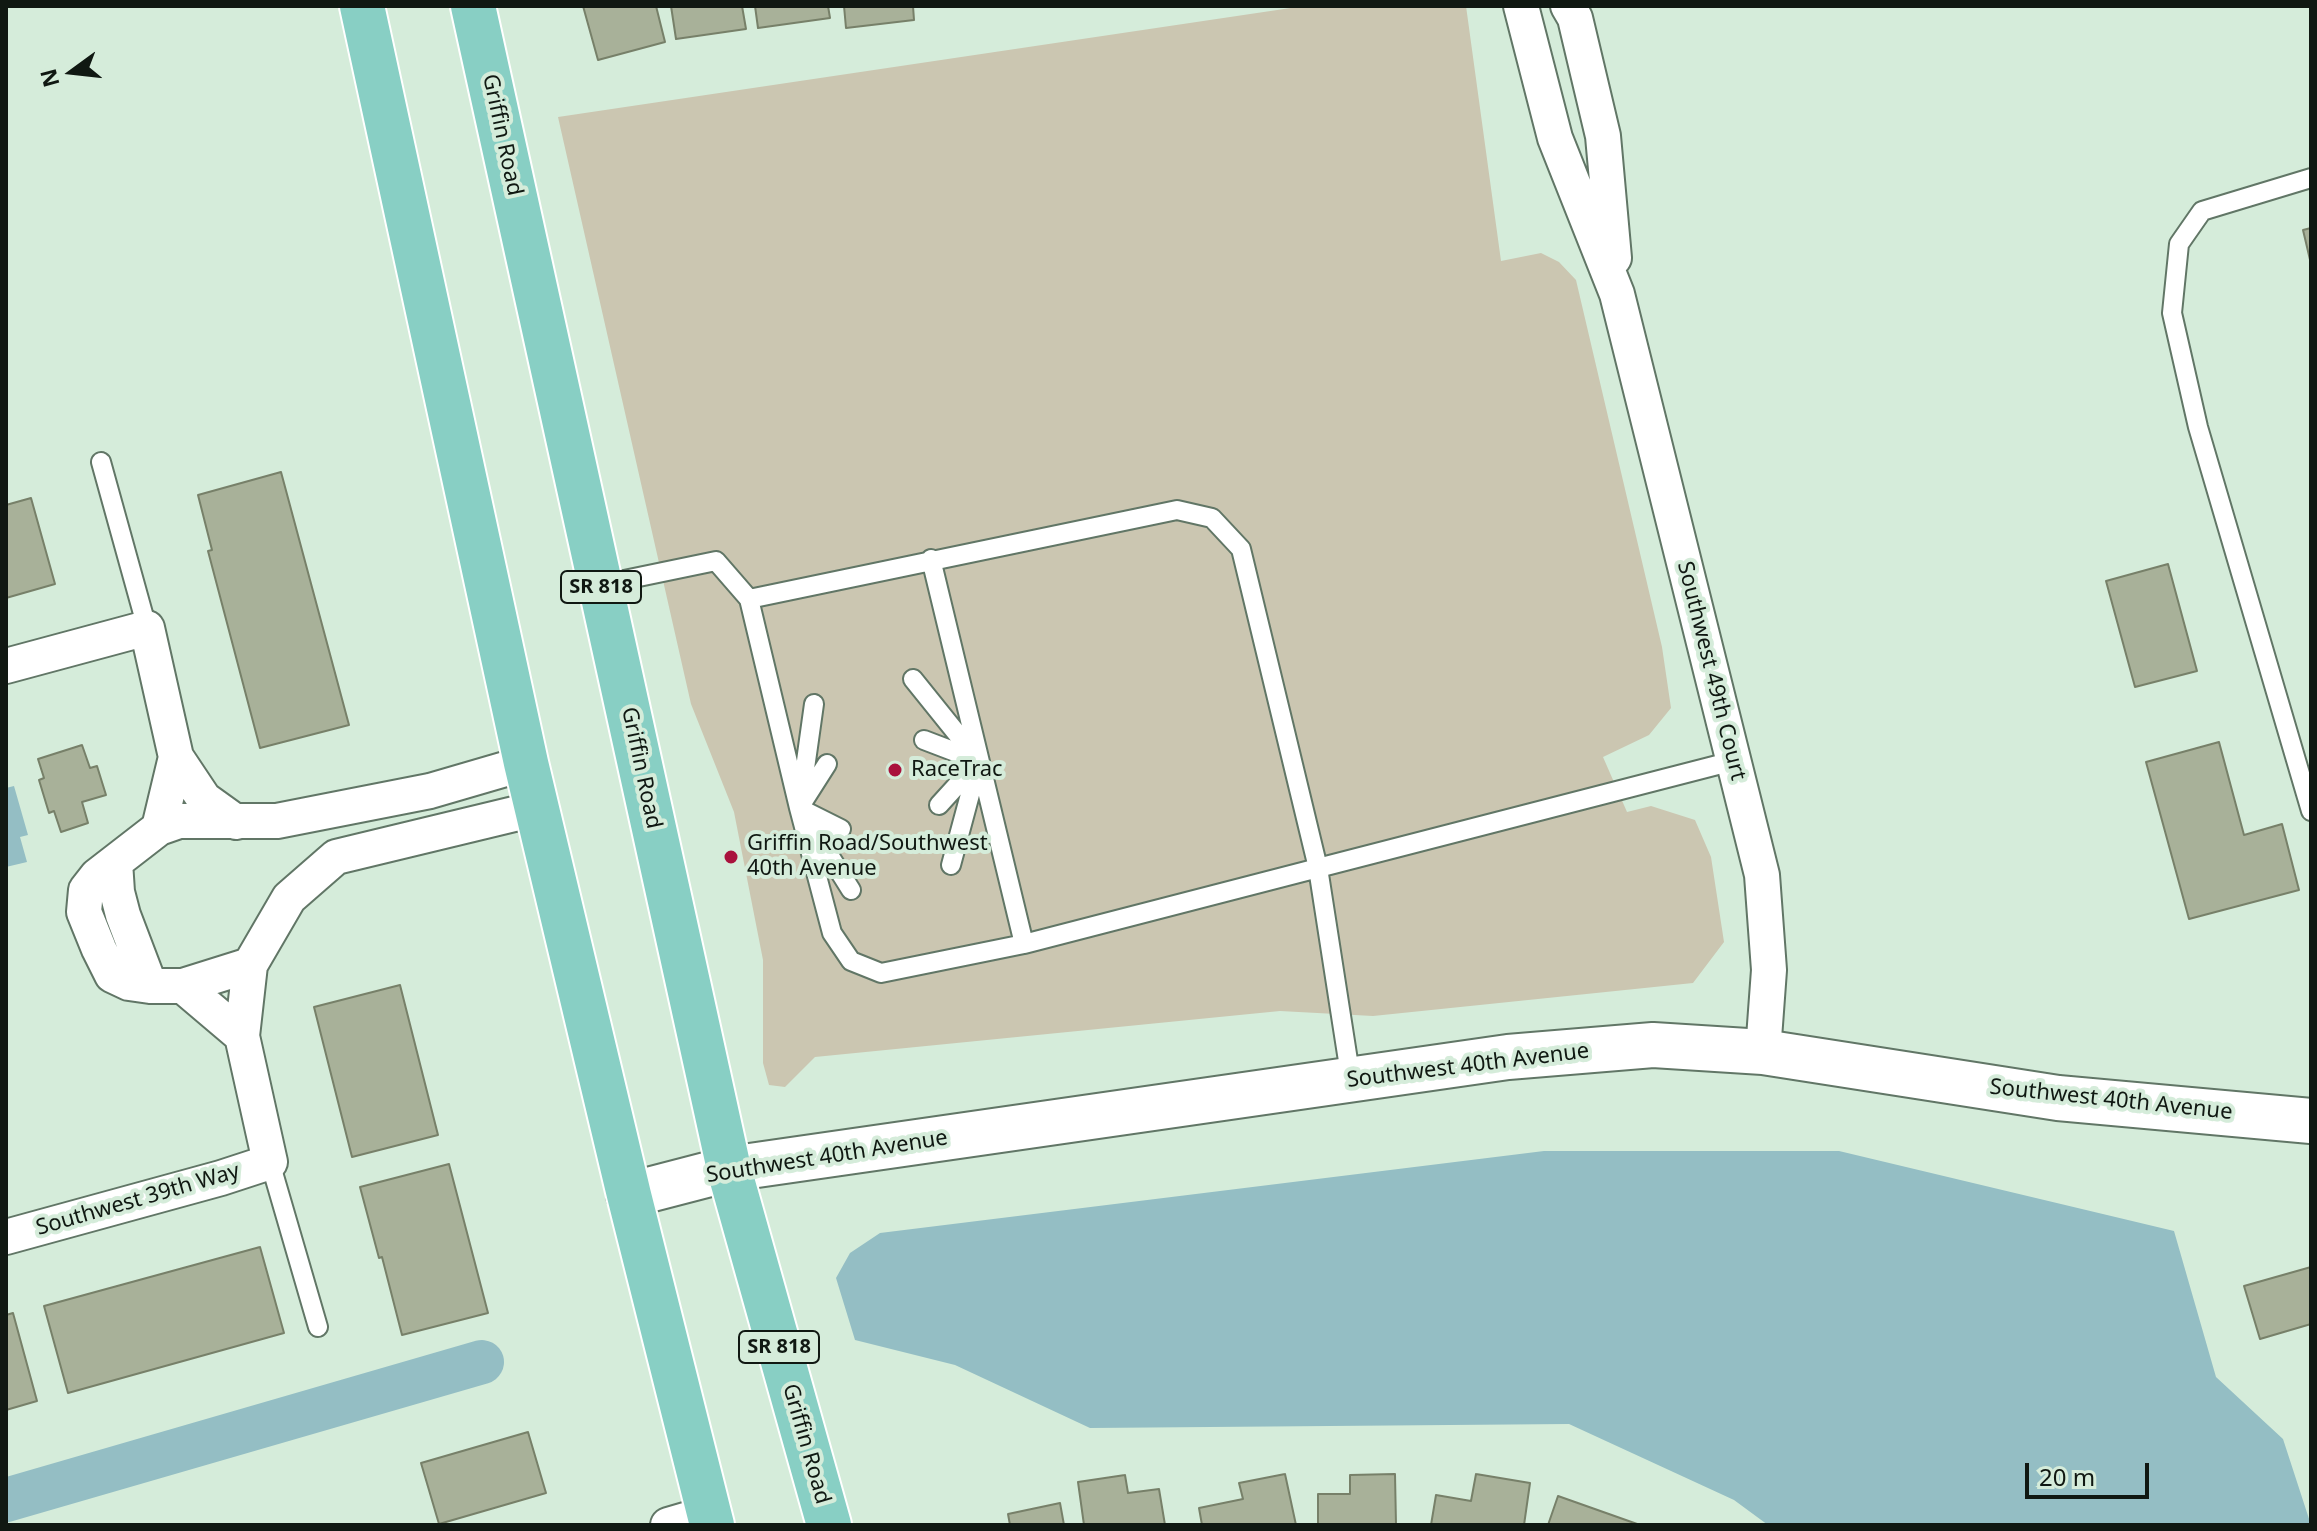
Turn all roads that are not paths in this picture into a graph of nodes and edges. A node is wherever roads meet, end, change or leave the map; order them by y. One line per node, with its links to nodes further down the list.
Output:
1 (362, 6): 19 (main road)
2 (473, 6): 9 (main road, Griffin Road / SR 818)
3 (1521, 6): 6 (street, Southwest 49th Court)
4 (1568, 6): 6 (street, Southwest 49th Court)
5 (2311, 178): 24 (lane)
6 (1617, 294): 18 (street, Southwest 49th Court)
7 (101, 462): 11 (lane)
8 (931, 559): 10 (lane); 17 (lane); 29 (lane)
9 (600, 585): 10 (lane); 39 (main road, Griffin Road / SR 818)
10 (749, 599): 23 (lane)
11 (147, 628): 12 (street); 16 (street)
12 (6, 666)
13 (913, 679): 17 (lane)
14 (814, 704): 23 (lane)
15 (924, 740): 17 (lane)
16 (176, 757): 25 (street); 26 (street)
17 (979, 761): 21 (lane); 28 (lane); 31 (lane)
18 (1733, 761): 29 (lane); 35 (street, Southwest 49th Court)
19 (526, 763): 22 (main road); 25 (street)
20 (827, 764): 23 (lane)
21 (939, 805)
22 (539, 808): 32 (street); 40 (main road)
23 (799, 808): 27 (lane); 30 (lane); 31 (lane)
24 (2311, 811)
25 (236, 822): 26 (street)
26 (159, 828): 33 (street)
27 (841, 829)
28 (951, 865)
29 (1318, 868): 31 (lane); 36 (lane)
30 (851, 890)
31 (1024, 944)
32 (250, 965): 33 (street); 34 (street)
33 (166, 986): 34 (street)
34 (242, 1036): 38 (street)
35 (1763, 1052): 36 (street, Southwest 40th Avenue); 37 (street, Southwest 40th Avenue)
36 (1351, 1080): 39 (street, Southwest 40th Avenue)
37 (2311, 1121)
38 (270, 1162): 41 (street, Southwest 39th Way); 42 (lane)
39 (729, 1169): 40 (street, Southwest 40th Avenue); 45 (main road, Griffin Road / SR 818)
40 (629, 1195): 43 (main road)
41 (6, 1237)
42 (318, 1327)
43 (711, 1519): 44 (street)
44 (668, 1525)
45 (829, 1525)

